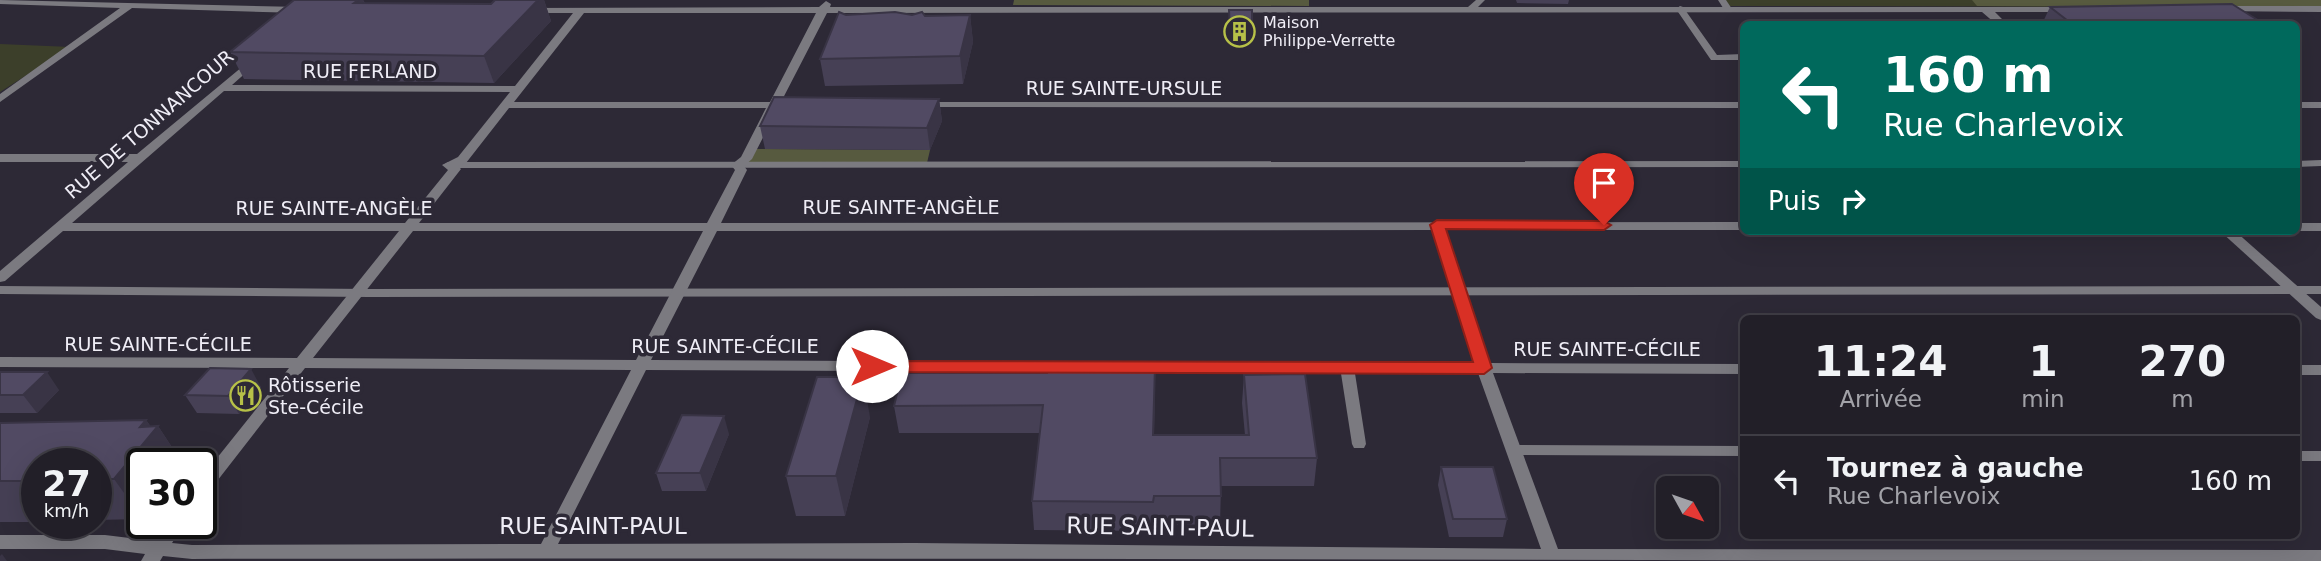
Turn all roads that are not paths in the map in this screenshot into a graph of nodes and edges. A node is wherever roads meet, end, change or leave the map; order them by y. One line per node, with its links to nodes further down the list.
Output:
1 (1481, 0): 7 (lane)
2 (0, 1): 3 (street)
3 (133, 3): 15 (street); 21 (street)
4 (660, 4): 5 (street); 14 (street)
5 (826, 5): 7 (street); 23 (street)
6 (1725, 5): 8 (street); 9 (street)
7 (1471, 9): 8 (street)
8 (1680, 9): 18 (lane)
9 (1986, 9): 10 (street); 16 (street)
10 (2078, 9)
11 (2213, 9): 12 (street)
12 (2321, 9)
13 (523, 10): 14 (street)
14 (581, 10): 20 (street)
15 (302, 19)
16 (1999, 21)
17 (263, 52): 19 (street, RUE DE TONNANCOUR)
18 (1740, 57)
19 (221, 88): 20 (street, RUE FERLAND); 30 (street, RUE DE TONNANCOUR)
20 (518, 89): 22 (street)
21 (0, 99)
22 (505, 105): 23 (street); 34 (street)
23 (774, 105): 24 (street); 35 (street)
24 (796, 105)
25 (907, 105): 26 (street, RUE SAINTE-URSULE)
26 (1740, 105)
27 (2300, 105): 28 (street)
28 (2321, 105)
29 (0, 158): 30 (street)
30 (138, 158): 38 (street, RUE DE TONNANCOUR)
31 (2321, 163): 33 (lane)
32 (1740, 164): 35 (lane)
33 (2300, 164)
34 (448, 165): 35 (lane); 42 (street)
35 (737, 165): 39 (street)
36 (1437, 225): 37 (street, RUE SAINTE-ANGÈLE); 39 (street, RUE SAINTE-ANGÈLE); 49 (street)
37 (1740, 226)
38 (58, 227): 42 (street, RUE SAINTE-ANGÈLE); 44 (street, RUE DE TONNANCOUR)
39 (711, 227): 42 (street, RUE SAINTE-ANGÈLE); 48 (street)
40 (2300, 227): 41 (street)
41 (2321, 227)
42 (409, 228): 50 (street)
43 (2232, 235): 46 (street)
44 (0, 278)
45 (0, 290): 50 (lane)
46 (2294, 290): 47 (lane); 49 (lane); 51 (street)
47 (2321, 290)
48 (679, 291): 49 (lane); 50 (lane); 54 (street)
49 (1458, 291): 58 (street)
50 (357, 293): 53 (street)
51 (2321, 315)
52 (0, 362): 53 (street, RUE SAINTE-CÉCILE)
53 (300, 365): 54 (street, RUE SAINTE-CÉCILE); 67 (street)
54 (640, 365): 55 (street, RUE SAINTE-CÉCILE); 70 (street)
55 (1082, 367)
56 (1124, 367): 57 (street, RUE SAINTE-CÉCILE)
57 (1347, 368): 58 (street, RUE SAINTE-CÉCILE); 62 (lane)
58 (1484, 368): 59 (street, RUE SAINTE-CÉCILE); 63 (street)
59 (1740, 369)
60 (2300, 370): 61 (street)
61 (2321, 370)
62 (1359, 444)
63 (1514, 450): 64 (lane); 74 (street)
64 (1740, 451)
65 (2300, 456): 66 (lane)
66 (2321, 456)
67 (217, 471)
68 (165, 539): 71 (street)
69 (0, 542): 71 (street, RUE SAINT-PAUL)
70 (547, 551): 71 (street, RUE SAINT-PAUL); 72 (street, RUE SAINT-PAUL)
71 (154, 555)
72 (913, 556): 74 (street, RUE SAINT-PAUL)
73 (2321, 557): 74 (street, RUE SAINT-PAUL)
74 (1553, 558)

